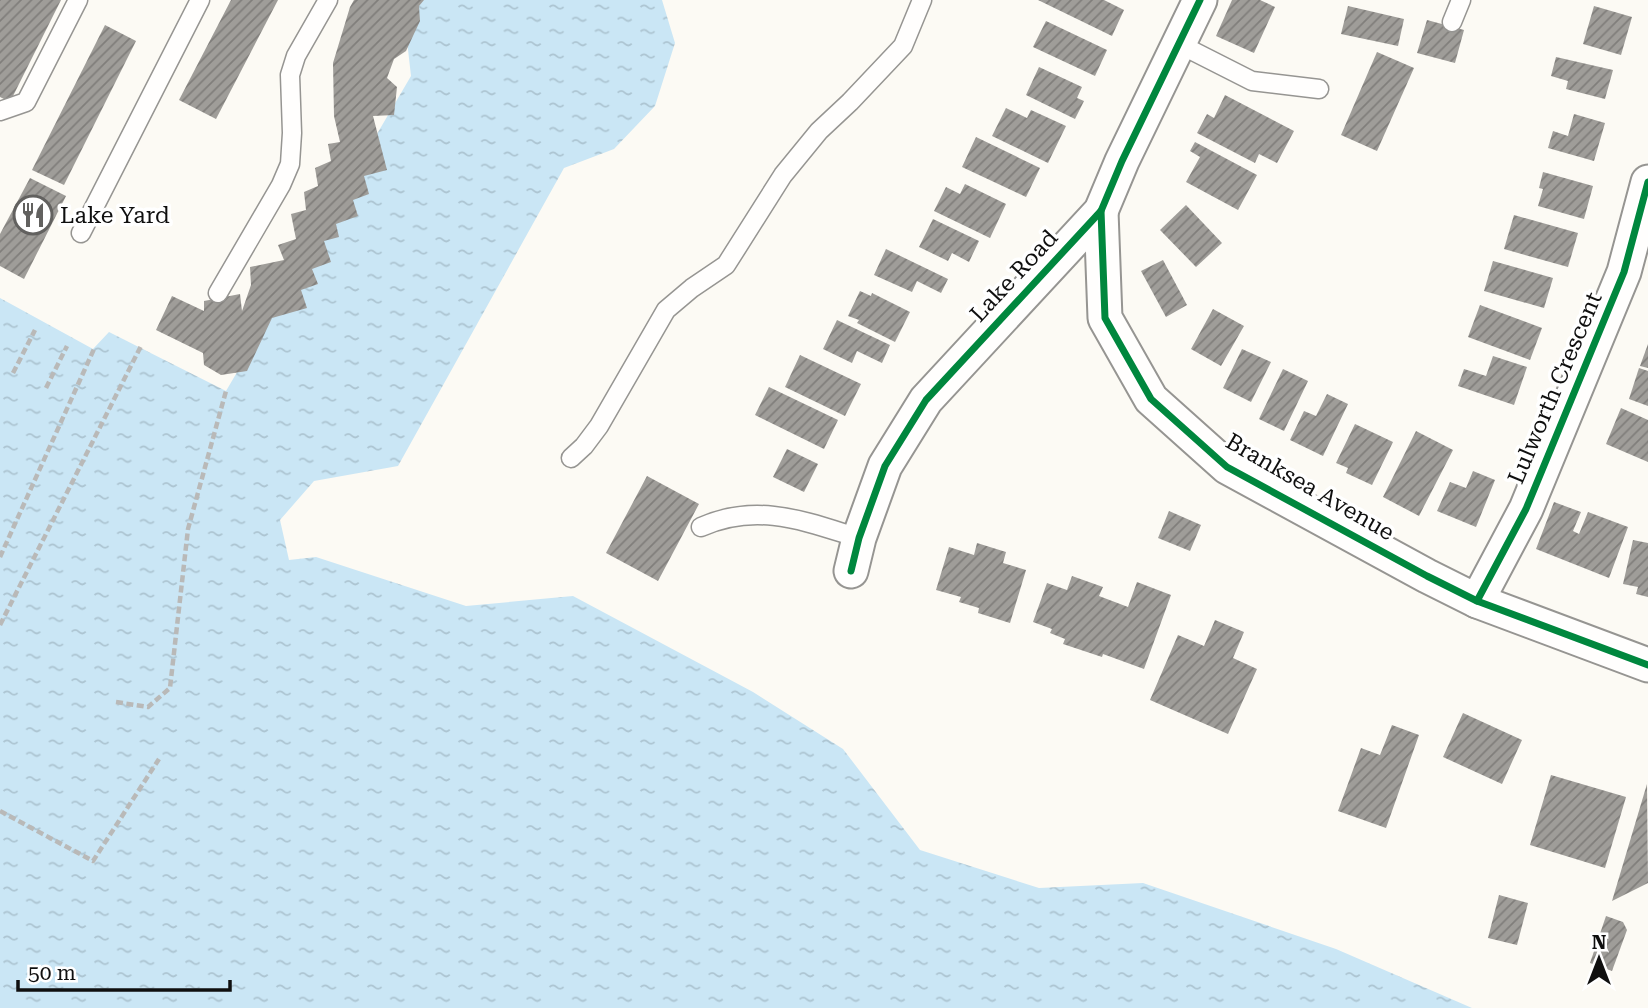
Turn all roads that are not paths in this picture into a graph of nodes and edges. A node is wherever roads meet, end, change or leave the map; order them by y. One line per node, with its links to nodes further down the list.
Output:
1 (78, 0): 10 (lane)
2 (200, 0): 13 (lane)
3 (328, 0): 14 (lane)
4 (922, 0): 15 (lane)
5 (1200, 0): 8 (street, Lake Road)
6 (1461, 0): 7 (lane)
7 (1452, 22)
8 (1179, 44): 9 (lane); 12 (street, Lake Road)
9 (1319, 89)
10 (0, 111)
11 (1648, 182): 19 (street, Lulworth Crescent)
12 (1101, 211): 17 (street, Lake Road); 19 (street, Branksea Avenue)
13 (81, 233)
14 (218, 293)
15 (571, 458)
16 (701, 527): 17 (lane)
17 (859, 538): 18 (street, Lake Road)
18 (851, 571)
19 (1477, 601): 20 (street, Branksea Avenue)
20 (1648, 665)

